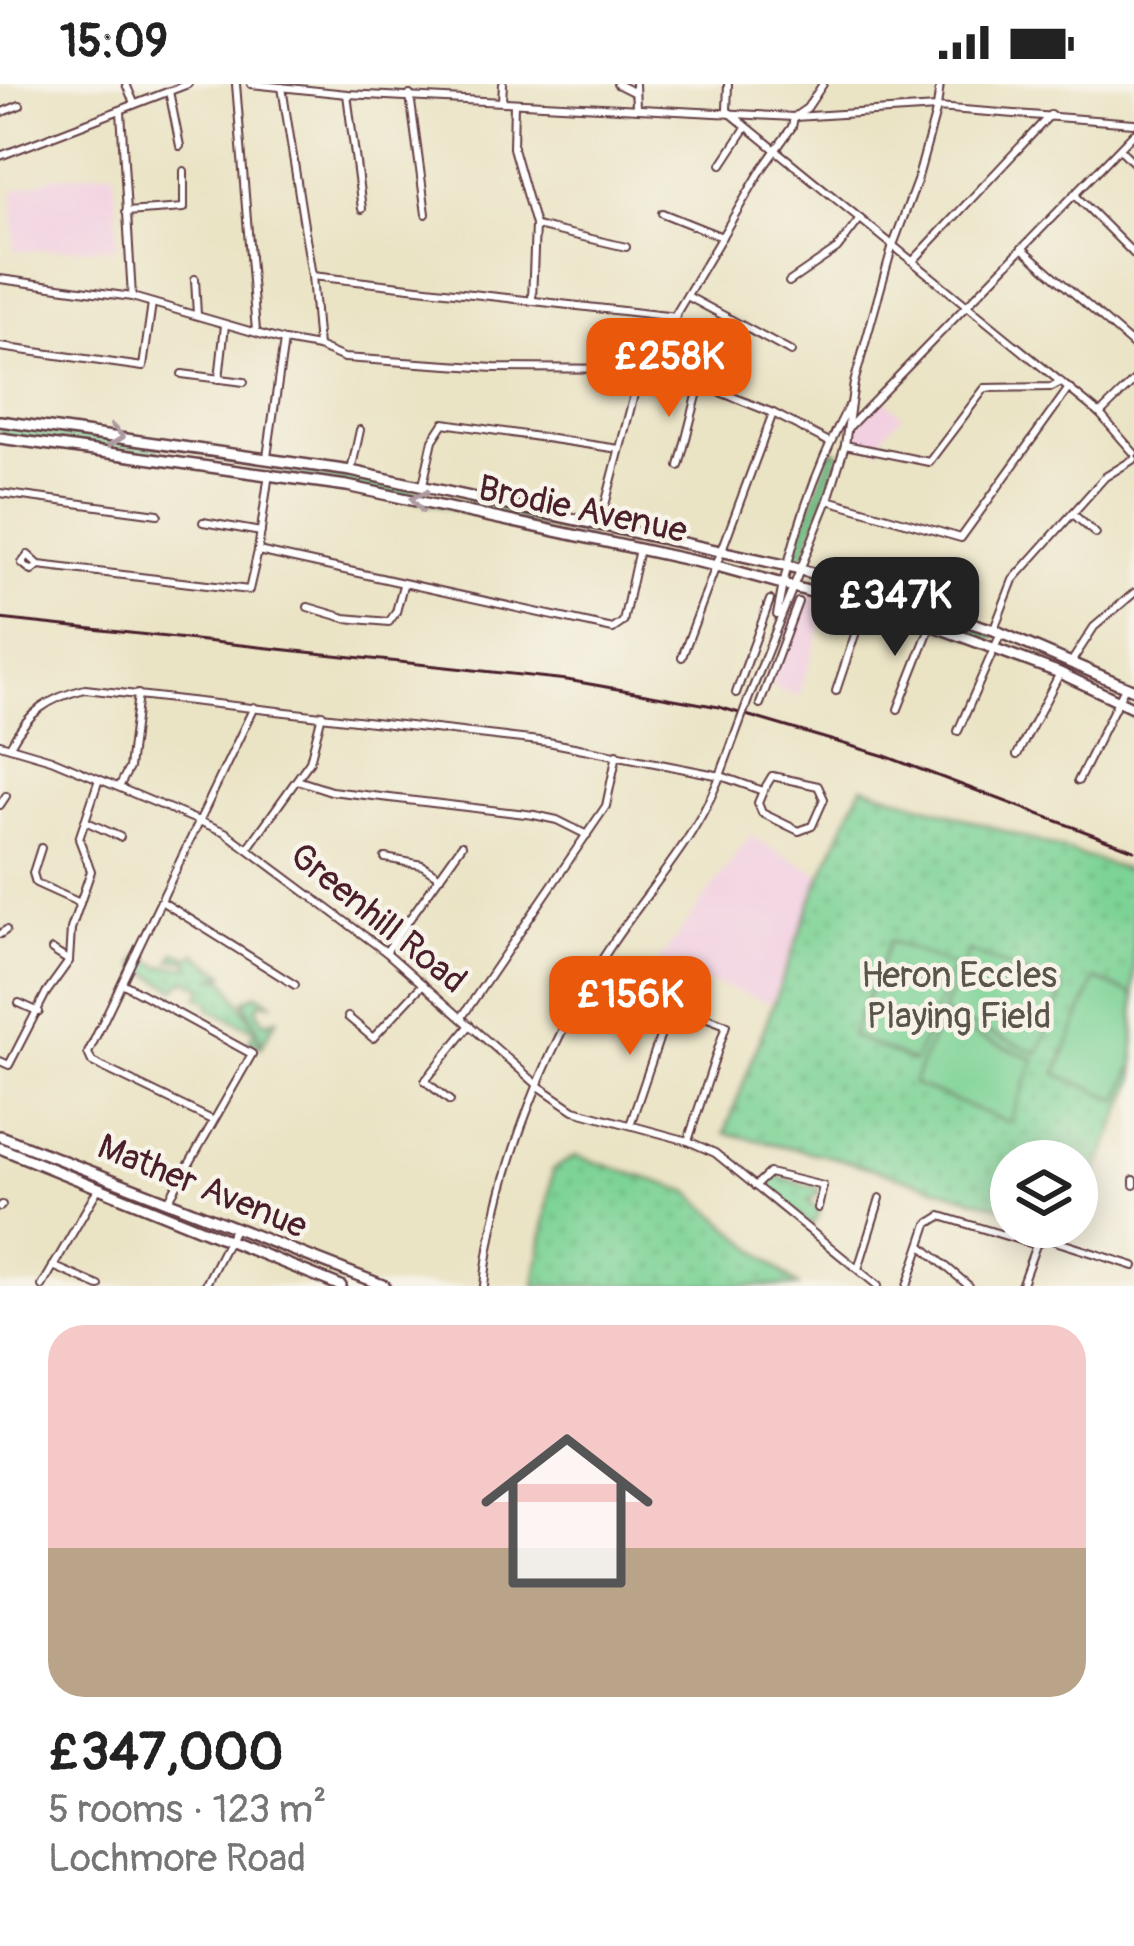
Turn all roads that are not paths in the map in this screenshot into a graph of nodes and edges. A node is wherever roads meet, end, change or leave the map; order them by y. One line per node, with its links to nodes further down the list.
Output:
1 (126, 84): 21 (street)
2 (188, 84): 14 (street)
3 (236, 84): 64 (street)
4 (251, 84): 11 (street)
5 (428, 84): 17 (street)
6 (503, 84): 18 (street)
7 (617, 84): 13 (street)
8 (728, 84): 26 (street)
9 (823, 84): 28 (street)
10 (940, 84): 23 (street)
11 (281, 87): 12 (street); 52 (street)
12 (325, 88): 15 (street)
13 (635, 88): 22 (street)
14 (170, 91): 21 (street); 32 (street)
15 (347, 94): 16 (street); 40 (street)
16 (410, 95): 17 (street); 43 (street)
17 (428, 95): 18 (street)
18 (502, 101): 19 (street)
19 (514, 103): 22 (street); 45 (street)
20 (15, 104): 25 (street)
21 (135, 104): 24 (street)
22 (636, 107): 26 (street)
23 (937, 108): 27 (street); 28 (street); 48 (street)
24 (121, 111): 35 (street); 41 (street)
25 (0, 112)
26 (728, 112): 28 (street); 30 (street)
27 (1051, 115): 29 (street); 51 (street)
28 (794, 117): 34 (street)
29 (1134, 123)
30 (745, 129): 34 (street); 37 (street)
31 (1134, 133): 33 (street)
32 (180, 146)
33 (1119, 148): 36 (street); 39 (street)
34 (775, 152): 44 (street); 46 (street)
35 (0, 156)
36 (1134, 163)
37 (721, 164)
38 (184, 171): 41 (street)
39 (1074, 194): 49 (street); 50 (street)
40 (362, 208)
41 (126, 212): 57 (street)
42 (662, 213): 46 (street)
43 (426, 214)
44 (860, 219): 48 (street); 55 (street)
45 (535, 225): 47 (street); 58 (street)
46 (722, 238): 56 (street)
47 (626, 247)
48 (892, 248): 51 (street); 77 (street)
49 (1022, 248): 60 (street); 66 (street)
50 (1134, 254)
51 (913, 261): 60 (street)
52 (312, 276): 58 (street); 68 (street)
53 (0, 279): 57 (street)
54 (195, 279): 61 (street)
55 (789, 282)
56 (688, 296): 62 (street); 69 (street)
57 (132, 297): 59 (street)
58 (532, 300): 62 (street)
59 (152, 303): 61 (street); 67 (street)
60 (966, 305): 76 (street); 81 (street)
61 (197, 315): 63 (street)
62 (676, 317): 70 (street)
63 (225, 325): 64 (street); 72 (street)
64 (256, 331): 65 (street)
65 (284, 341): 68 (street); 89 (street)
66 (1134, 346)
67 (0, 347)
68 (318, 347): 70 (street)
69 (791, 352)
70 (643, 369): 75 (street); 87 (street)
71 (182, 374): 72 (street)
72 (219, 379): 74 (street)
73 (1134, 380): 79 (street)
74 (244, 382)
75 (700, 384): 78 (street); 91 (street)
76 (1065, 385): 79 (street); 86 (street); 96 (street)
77 (849, 404): 81 (street); 85 (street)
78 (773, 413): 85 (street); 105 (street)
79 (1100, 414): 88 (street)
80 (0, 421): 84 (street, Brodie Avenue, one-way to 84)
81 (847, 428): 86 (street)
82 (360, 430): 92 (street)
83 (0, 438): 90 (street, Brodie Avenue)
84 (165, 442): 89 (street, Brodie Avenue); 90 (street)
85 (829, 442): 109 (street)
86 (845, 445): 96 (street)
87 (619, 449): 94 (street); 100 (street)
88 (1134, 456): 98 (street)
89 (267, 457): 92 (street, Brodie Avenue); 93 (street)
90 (163, 458): 93 (street, Brodie Avenue)
91 (679, 466)
92 (351, 471): 94 (street, Brodie Avenue)
93 (269, 473): 101 (street); 103 (street, Brodie Avenue, one-way to 93)
94 (423, 485): 100 (street, Brodie Avenue)
95 (0, 494): 97 (street)
96 (828, 500): 110 (street)
97 (158, 514)
98 (1073, 514): 102 (street); 121 (street)
99 (203, 521): 101 (street)
100 (600, 524): 103 (street); 105 (street, Brodie Avenue)
101 (261, 532): 106 (street)
102 (1096, 534)
103 (596, 540): 104 (street, Brodie Avenue)
104 (639, 549): 108 (street, Brodie Avenue); 112 (street)
105 (723, 550): 108 (street); 109 (street, Brodie Avenue)
106 (258, 551): 107 (street); 112 (street)
107 (39, 566)
108 (717, 566): 111 (street, Brodie Avenue); 126 (street)
109 (789, 566): 110 (street, Brodie Avenue); 111 (street)
110 (802, 571): 113 (street); 121 (street, Brodie Avenue)
111 (783, 583): 113 (street, Brodie Avenue); 119 (street)
112 (403, 584): 118 (street)
113 (796, 586): 116 (street, Brodie Avenue); 117 (street)
114 (1134, 593): 127 (street)
115 (770, 600): 122 (street)
116 (866, 604): 120 (street, Brodie Avenue); 130 (street)
117 (785, 605): 119 (street); 125 (street)
118 (312, 610)
119 (775, 623): 123 (street)
120 (931, 625): 124 (street, Brodie Avenue); 137 (street)
121 (997, 631): 124 (street); 127 (street, Brodie Avenue)
122 (754, 645): 123 (street); 131 (street)
123 (766, 648): 125 (street); 143 (street, bridge)
124 (995, 648): 128 (street, Brodie Avenue); 139 (street)
125 (778, 653): 134 (street)
126 (682, 658)
127 (1072, 661): 129 (street, Brodie Avenue)
128 (1060, 673): 133 (street, Brodie Avenue); 142 (street)
129 (1130, 688): 133 (street)
130 (836, 692)
131 (736, 693)
132 (138, 694): 135 (street); 140 (street); 147 (street)
133 (1119, 700): 136 (street, Brodie Avenue); 146 (street)
134 (760, 704)
135 (254, 707): 138 (street); 152 (street)
136 (1134, 708)
137 (898, 709)
138 (322, 714): 141 (street); 145 (street)
139 (958, 731)
140 (5, 745): 144 (street, Greenhill Road)
141 (617, 754): 143 (street); 153 (street)
142 (1017, 755)
143 (721, 776): 148 (street); 168 (street)
144 (99, 779): 147 (street, Greenhill Road); 151 (street)
145 (297, 780): 153 (street); 157 (street)
146 (1078, 781)
147 (119, 787): 152 (street, Greenhill Road)
148 (763, 791): 148 (street)
149 (6, 796): 150 (street)
150 (0, 805)
151 (84, 821): 154 (street); 161 (street)
152 (200, 822): 157 (street, Greenhill Road); 160 (street)
153 (587, 835): 173 (street)
154 (120, 837)
155 (462, 844): 159 (street)
156 (41, 848): 161 (street)
157 (248, 848): 163 (street, Greenhill Road)
158 (385, 858): 159 (street)
159 (440, 878): 163 (street)
160 (160, 901): 165 (street); 167 (street)
161 (80, 902): 164 (street)
162 (52, 950): 164 (street)
163 (386, 952): 166 (street, Greenhill Road)
164 (69, 961): 171 (street)
165 (122, 983): 178 (street); 178 (street)
166 (423, 984): 172 (street); 173 (street, Greenhill Road)
167 (296, 986)
168 (588, 987): 170 (street); 176 (street)
169 (19, 1003): 171 (street)
170 (671, 1004): 179 (street); 181 (street)
171 (39, 1012): 175 (street)
172 (348, 1017)
173 (462, 1018): 174 (street, Greenhill Road)
174 (470, 1025): 176 (street, Greenhill Road); 177 (street)
175 (0, 1061)
176 (540, 1087): 179 (street, Greenhill Road); 204 (street)
177 (450, 1101)
178 (212, 1120): 187 (street)
179 (630, 1125): 181 (street, Greenhill Road)
180 (0, 1136): 183 (street, Mather Avenue)
181 (688, 1141): 184 (street, Greenhill Road)
182 (0, 1148): 185 (street, Mather Avenue)
183 (105, 1174): 185 (street); 187 (street, Mather Avenue)
184 (755, 1186): 188 (street); 197 (street, Greenhill Road)
185 (98, 1189): 191 (street, Mather Avenue); 195 (street)
186 (880, 1198): 197 (street)
187 (168, 1201): 189 (street, Mather Avenue)
188 (816, 1203)
189 (235, 1227): 191 (street); 203 (street, Mather Avenue)
190 (990, 1231): 192 (street)
191 (226, 1239): 198 (street, Mather Avenue); 201 (street)
192 (922, 1247): 206 (street); 207 (street)
193 (1035, 1248): 208 (street)
194 (1077, 1248): 196 (street)
195 (53, 1266): 199 (street); 200 (street)
196 (1134, 1266)
197 (858, 1269): 205 (street, Greenhill Road)
198 (317, 1281): 202 (street, Mather Avenue)
199 (42, 1286)
200 (98, 1286)
201 (205, 1286)
202 (340, 1286)
203 (385, 1286)
204 (484, 1286)
205 (878, 1286)
206 (907, 1286)
207 (969, 1286)
208 (1021, 1286)

